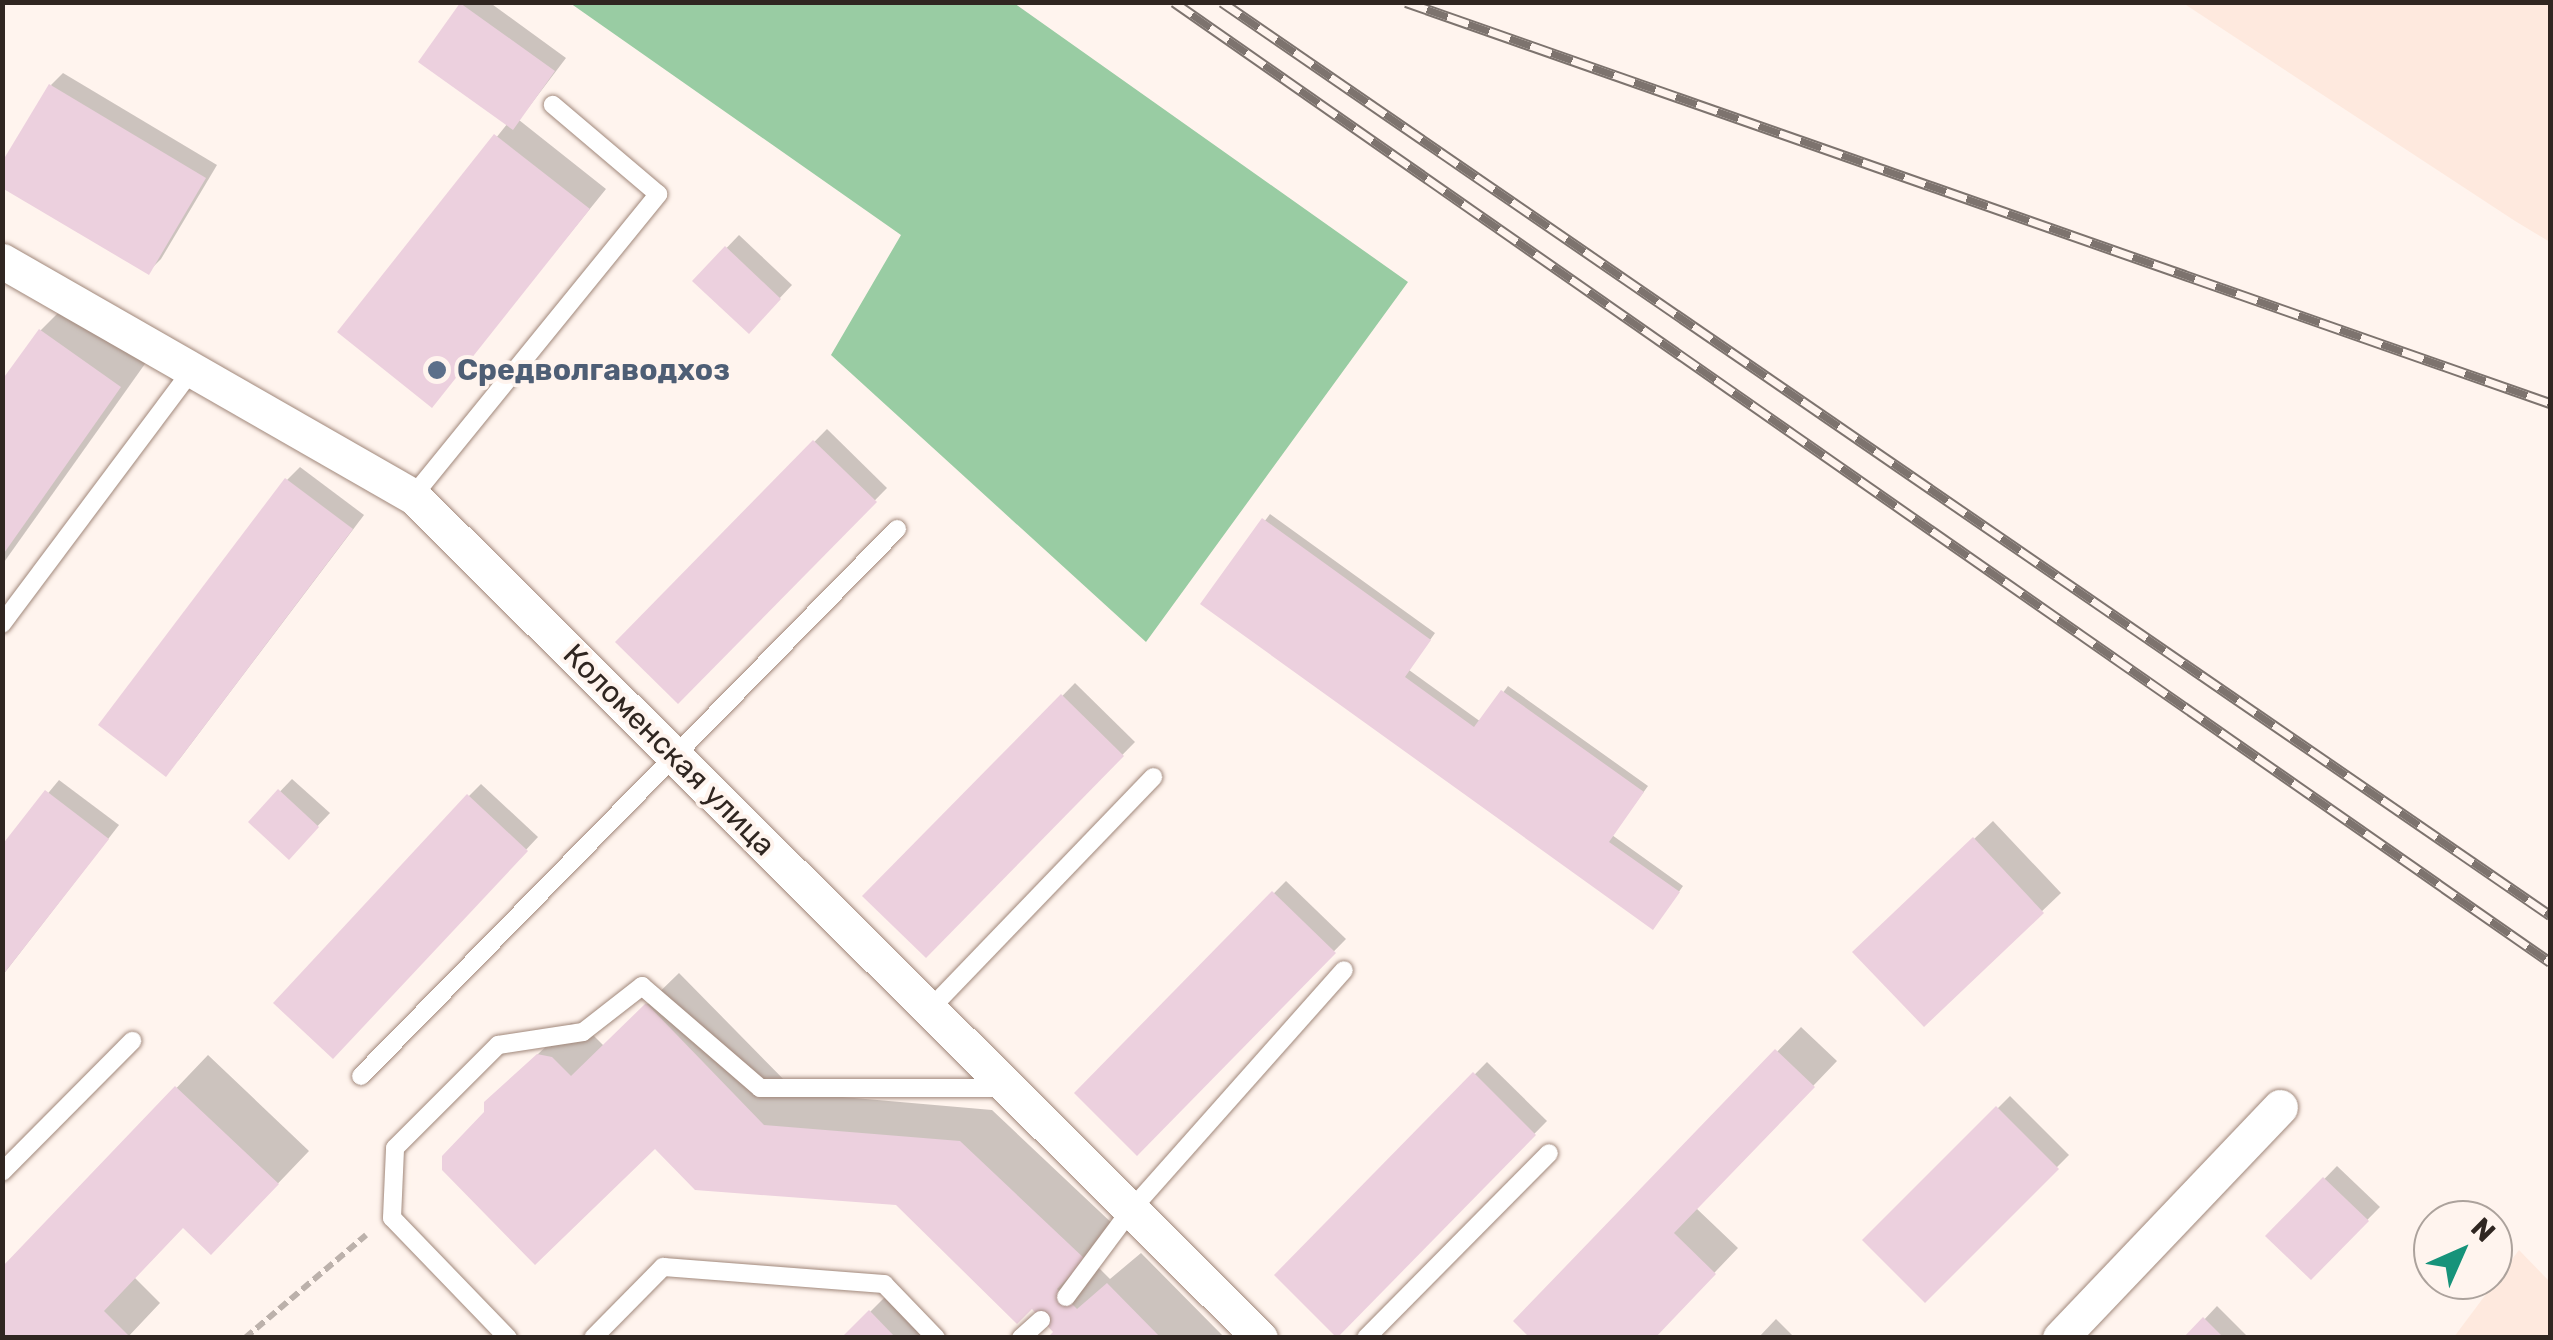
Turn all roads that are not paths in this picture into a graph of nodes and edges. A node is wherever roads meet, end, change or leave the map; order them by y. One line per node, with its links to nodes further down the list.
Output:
1 (553, 106): 4 (lane)
2 (2, 261): 3 (street, Коломенская улица)
3 (192, 370): 4 (street, Коломенская улица); 6 (lane)
4 (413, 496): 7 (street, Коломенская улица)
5 (898, 529): 7 (lane)
6 (2, 624)
7 (676, 756): 10 (street, Коломенская улица); 12 (lane)
8 (1153, 777): 10 (lane)
9 (1344, 970): 17 (lane)
10 (930, 1009): 13 (street, Коломенская улица)
11 (132, 1042): 16 (lane)
12 (361, 1076)
13 (1009, 1088): 17 (street, Коломенская улица); 20 (lane)
14 (2280, 1107): 26 (street)
15 (1549, 1153): 25 (lane)
16 (2, 1172)
17 (1130, 1211): 18 (lane); 24 (street, Коломенская улица)
18 (1066, 1298)
19 (1042, 1320): 23 (lane)
20 (508, 1338)
21 (593, 1338): 22 (lane)
22 (936, 1338)
23 (1021, 1338)
24 (1260, 1338)
25 (1366, 1338)
26 (2060, 1338)

